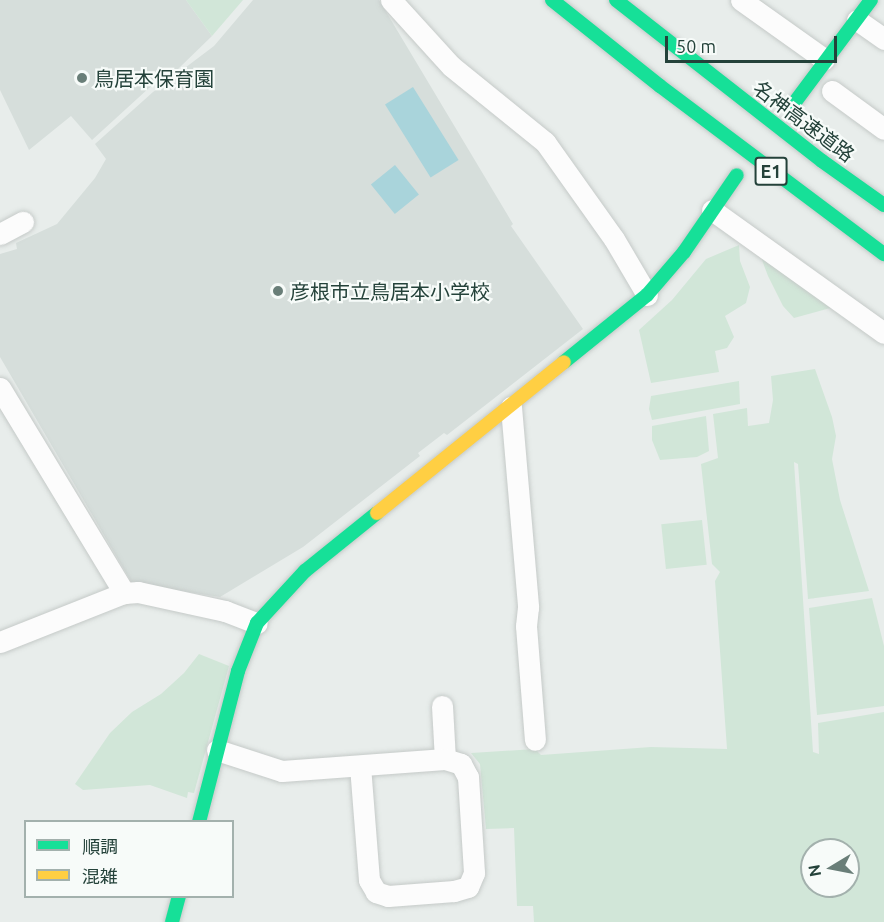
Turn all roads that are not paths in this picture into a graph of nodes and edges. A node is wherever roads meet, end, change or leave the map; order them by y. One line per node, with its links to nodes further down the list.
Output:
1 (391, 0): 18 (street)
2 (552, 0): 17 (main road, E1)
3 (616, 0): 13 (main road, 名神高速道路 / E1)
4 (741, 0): 8 (street)
5 (871, 0): 6 (main road)
6 (858, 20): 7 (street); 8 (main road)
7 (884, 39)
8 (825, 59): 10 (main road)
9 (832, 91): 11 (street)
10 (792, 106)
11 (884, 129)
12 (737, 175): 14 (main road)
13 (884, 205)
14 (712, 210): 18 (main road); 19 (street)
15 (23, 222): 16 (street)
16 (0, 234)
17 (884, 254)
18 (647, 295): 21 (main road)
19 (884, 333)
20 (0, 388): 22 (street)
21 (511, 407): 23 (main road); 26 (street)
22 (124, 593): 23 (street); 24 (street)
23 (257, 623): 27 (main road)
24 (0, 642)
25 (442, 706): 28 (street)
26 (535, 740)
27 (217, 750): 29 (street); 30 (main road)
28 (444, 759): 29 (street); 29 (street)
29 (360, 766)
30 (200, 820)
31 (179, 898): 32 (main road)
32 (172, 922)

